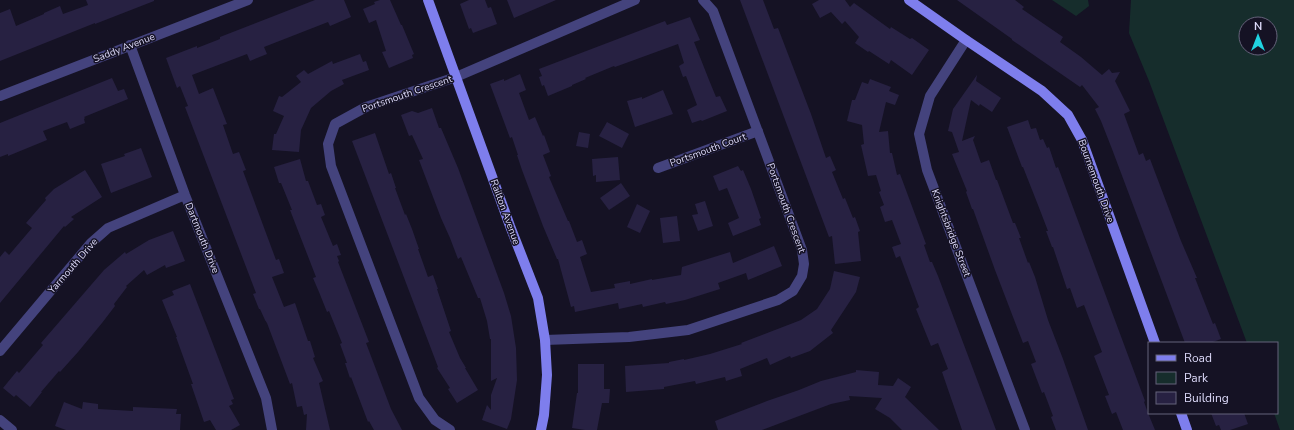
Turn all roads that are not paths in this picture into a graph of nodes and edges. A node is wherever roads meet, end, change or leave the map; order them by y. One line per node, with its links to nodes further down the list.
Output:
1 (248, 0): 7 (street, Saddy Avenue)
2 (428, 0): 8 (street, Railton Avenue)
3 (635, 0): 8 (street, Portsmouth Crescent)
4 (703, 0): 10 (street, Portsmouth Crescent)
5 (908, 0): 6 (street, Bournemouth Drive)
6 (966, 40): 14 (street, Bournemouth Drive); 22 (street, Knightsbridge Street)
7 (130, 46): 9 (street, Saddy Avenue); 12 (street, Dartmouth Drive)
8 (456, 77): 13 (street, Railton Avenue); 20 (street, Portsmouth Crescent)
9 (0, 96)
10 (758, 131): 11 (street, Portsmouth Court); 13 (street, Portsmouth Crescent)
11 (658, 168)
12 (185, 195): 15 (street, Yarmouth Drive); 19 (street, Dartmouth Drive)
13 (545, 340): 21 (street, Railton Avenue)
14 (1155, 342)
15 (0, 351)
16 (1181, 414): 23 (street)
17 (0, 420): 18 (street)
18 (12, 430)
19 (272, 430)
20 (450, 430)
21 (541, 430)
22 (1025, 430)
23 (1187, 430)

